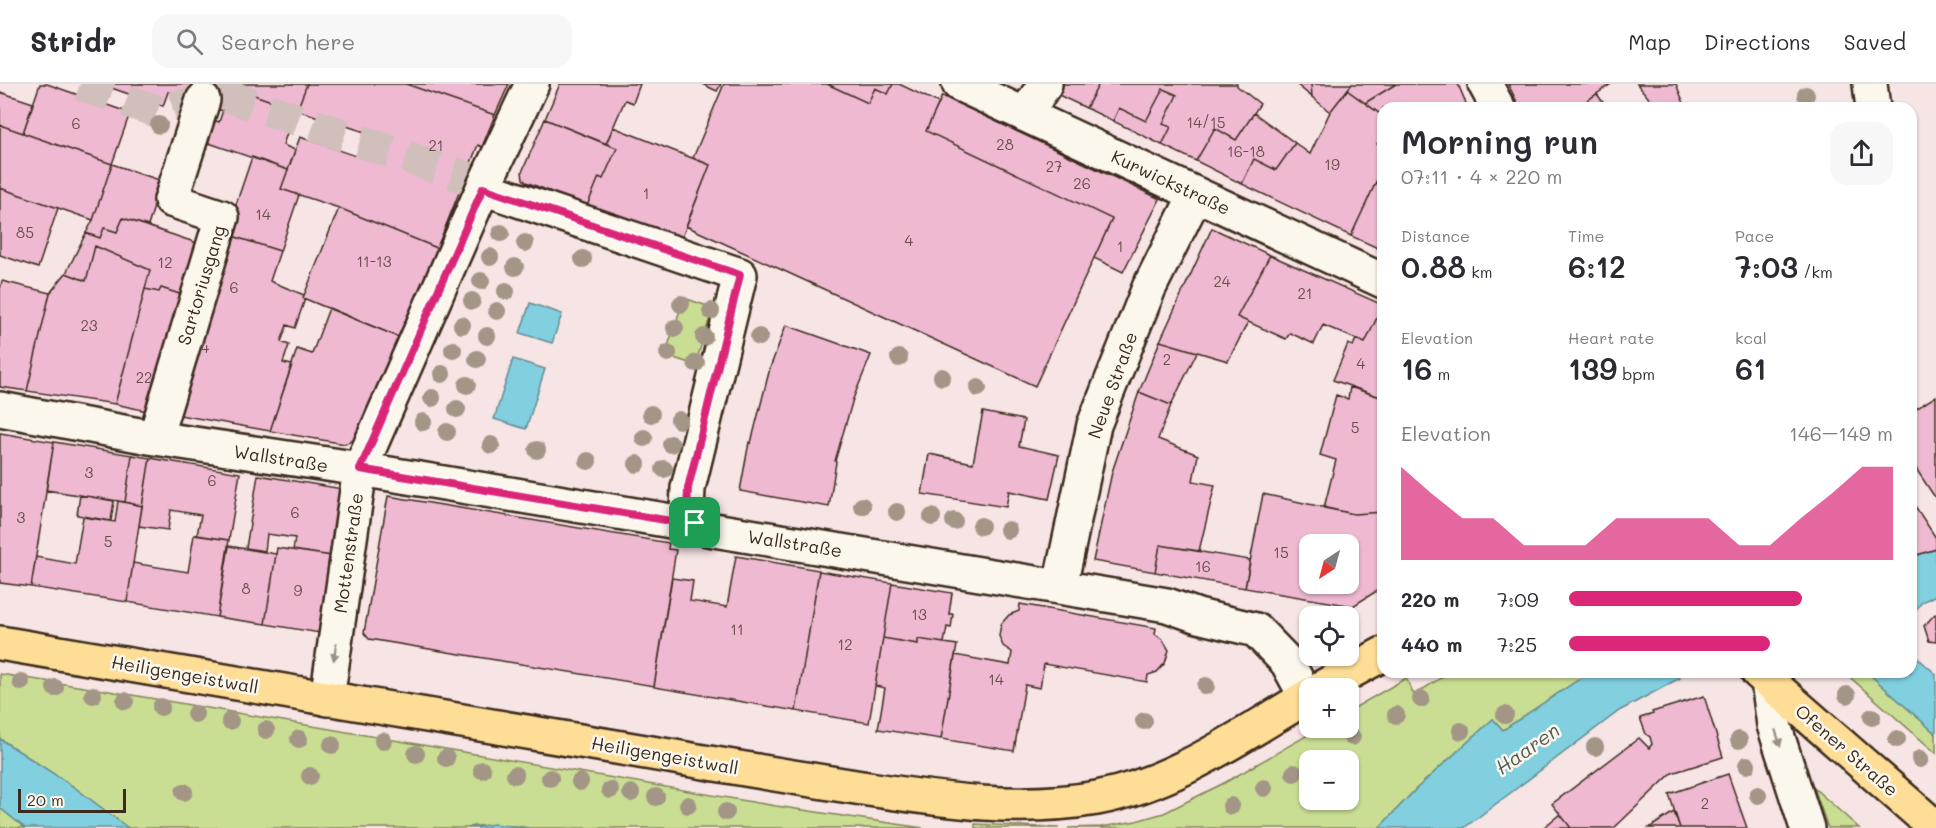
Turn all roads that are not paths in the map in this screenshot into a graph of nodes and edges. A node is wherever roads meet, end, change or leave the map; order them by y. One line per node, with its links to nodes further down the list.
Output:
1 (532, 84): 10 (street, Mottenstraße)
2 (958, 84): 9 (street, Kurwickstraße)
3 (1045, 84): 9 (street)
4 (1485, 84): 7 (street)
5 (1870, 84): 8 (street)
6 (203, 100): 14 (street, Sartoriusgang)
7 (1495, 102)
8 (1872, 102)
9 (1025, 115): 11 (street, Kurwickstraße)
10 (483, 188): 15 (street, Mottenstraße); 16 (street)
11 (1196, 194): 12 (street, Kurwickstraße); 17 (street, Neue Straße)
12 (1377, 278)
13 (0, 409): 14 (street, Wallstraße)
14 (156, 438): 15 (street, Wallstraße)
15 (360, 469): 16 (street, Wallstraße); 24 (street, Mottenstraße, one-way to 24)
16 (695, 523): 17 (street, Wallstraße)
17 (1060, 586): 20 (street, Wallstraße)
18 (0, 643): 24 (main road, Heiligengeistwall)
19 (1377, 657): 21 (main road, Heiligengeistwall)
20 (1300, 678)
21 (1340, 678)
22 (1763, 678): 26 (street, one-way to 26)
23 (1765, 678): 27 (main road, Ofener Straße)
24 (327, 699): 25 (main road, Heiligengeistwall)
25 (1299, 702)
26 (1807, 828)
27 (1936, 828)

